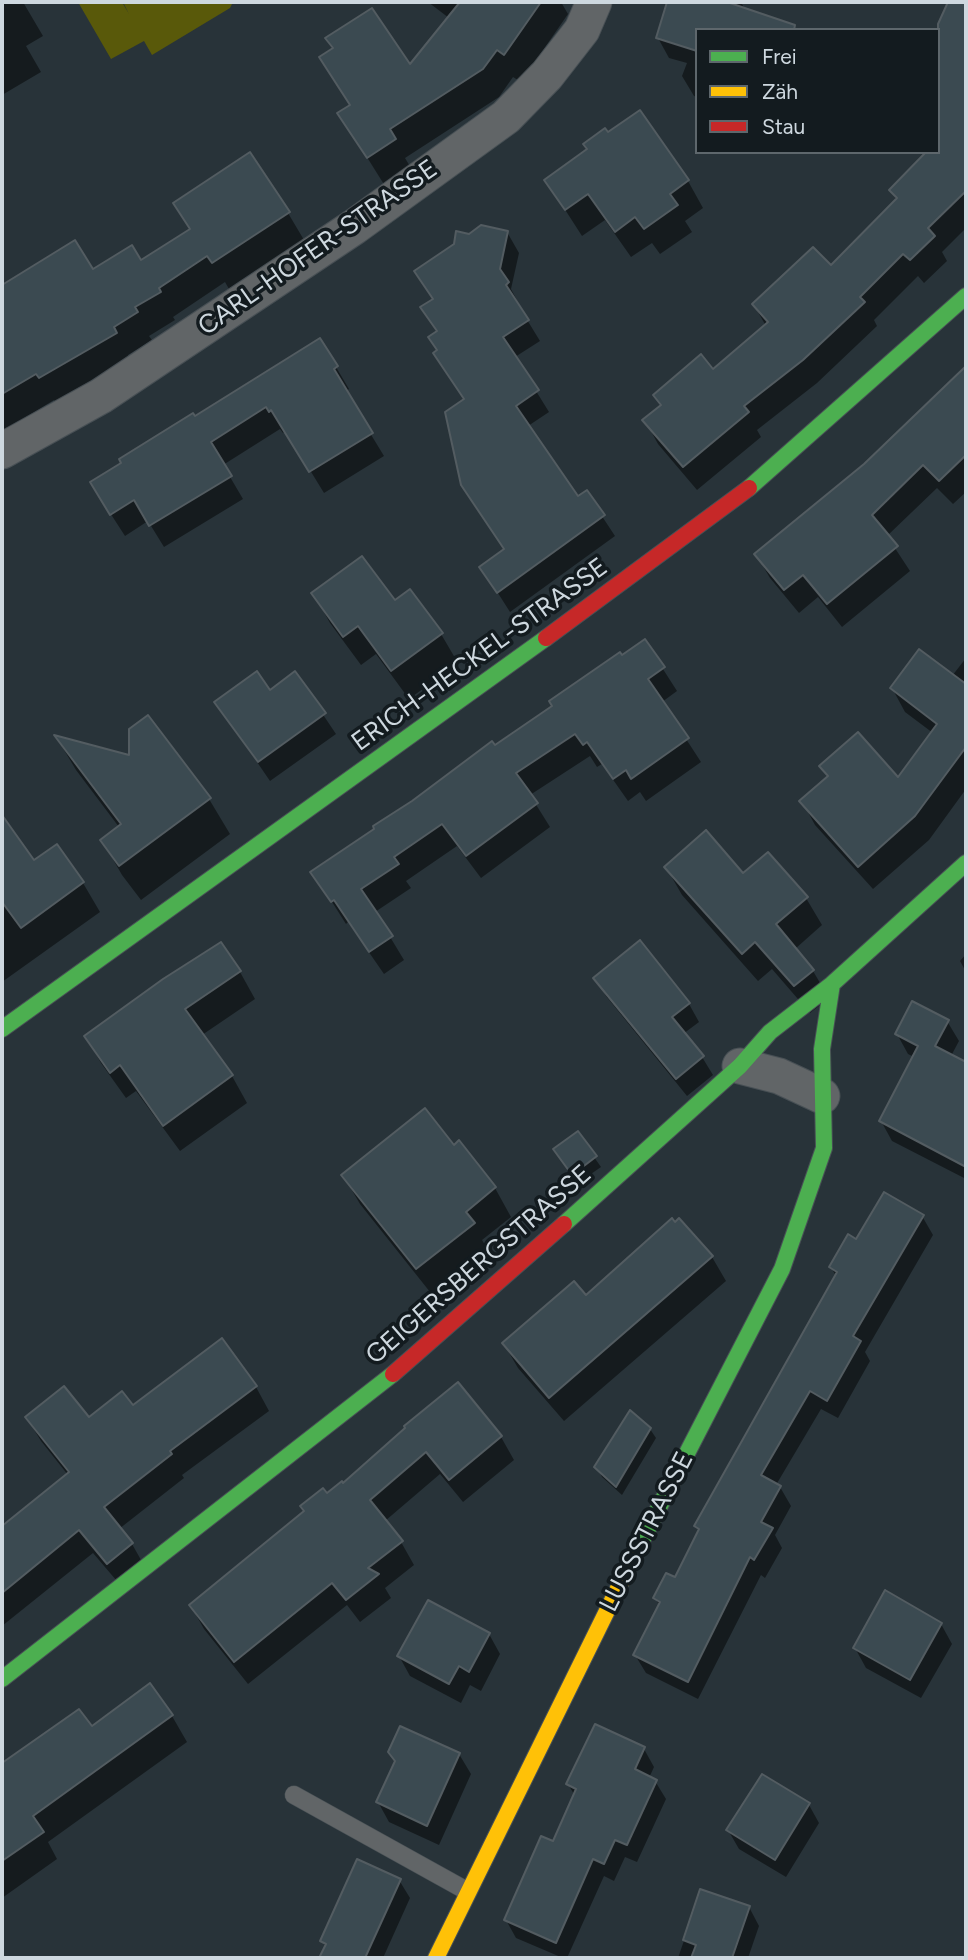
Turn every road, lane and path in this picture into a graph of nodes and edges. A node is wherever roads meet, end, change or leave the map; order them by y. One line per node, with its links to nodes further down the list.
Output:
1 (594, 2): 3 (street, CARL-HOFER-STRASSE)
2 (966, 296): 6 (street, ERICH-HECKEL-STRASSE)
3 (2, 451)
4 (966, 863): 5 (street, GEIGERSBERGSTRASSE)
5 (832, 984): 7 (street, GEIGERSBERGSTRASSE); 8 (street, LUSSSTRASSE)
6 (2, 1029)
7 (740, 1066): 8 (street); 9 (street, GEIGERSBERGSTRASSE)
8 (822, 1096): 11 (street, LUSSSTRASSE)
9 (2, 1679)
10 (294, 1795): 11 (lane)
11 (467, 1891): 12 (street, LUSSSTRASSE)
12 (436, 1958)

